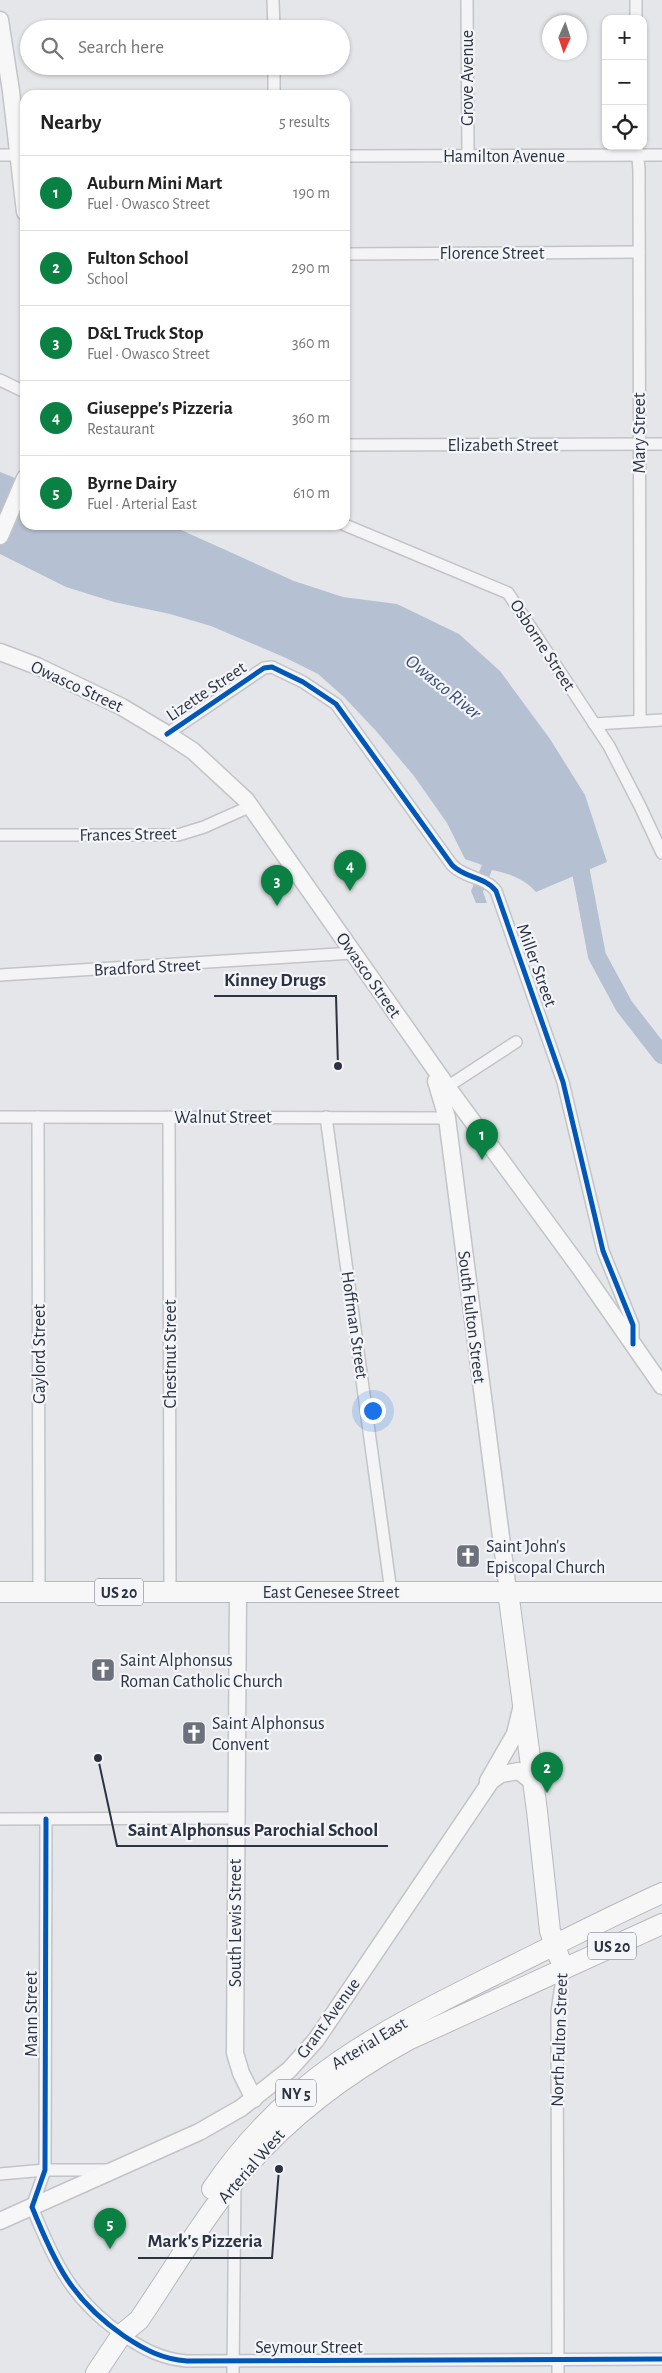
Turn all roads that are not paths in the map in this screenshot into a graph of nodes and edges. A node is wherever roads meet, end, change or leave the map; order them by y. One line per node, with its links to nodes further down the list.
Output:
1 (273, 0): 6 (street)
2 (467, 0): 13 (street, Grove Avenue)
3 (636, 0): 4 (street)
4 (636, 15)
5 (0, 20): 9 (street)
6 (274, 20)
7 (274, 75): 8 (street)
8 (274, 90)
9 (20, 143)
10 (638, 151): 13 (street, Hamilton Avenue); 14 (street, Hamilton Avenue); 16 (street, Mary Street)
11 (0, 155): 12 (street)
12 (20, 155)
13 (468, 155): 15 (street, Hamilton Avenue)
14 (662, 155)
15 (350, 156)
16 (639, 252): 17 (street, Florence Street); 20 (street, Mary Street)
17 (350, 254)
18 (0, 380): 19 (street)
19 (20, 390)
20 (639, 444): 21 (street, Elizabeth Street); 22 (street, Elizabeth Street); 28 (street, Mary Street)
21 (662, 444)
22 (350, 445)
23 (20, 490): 25 (street)
24 (350, 527): 30 (street, Osborne Street)
25 (0, 536)
26 (0, 652): 31 (street, Owasco Street)
27 (287, 674): 31 (street, Lizette Street); 46 (street, Miller Street)
28 (640, 720): 29 (street); 30 (street)
29 (662, 720)
30 (594, 724): 34 (street, Osborne Street)
31 (167, 734): 32 (street, Owasco Street)
32 (251, 806): 33 (street, Frances Street); 35 (street, Owasco Street)
33 (0, 836)
34 (662, 854)
35 (353, 953): 36 (street, Bradford Street); 38 (street, Owasco Street)
36 (0, 975)
37 (516, 1042): 39 (street)
38 (420, 1047): 39 (street, Owasco Street); 45 (street, South Fulton Street)
39 (447, 1087): 40 (street, Owasco Street)
40 (463, 1108): 45 (street); 46 (street, Owasco Street)
41 (326, 1116): 44 (street, Walnut Street); 45 (street, Walnut Street); 53 (street, Hoffman Street)
42 (0, 1117): 43 (street, Walnut Street)
43 (38, 1117): 44 (street, Walnut Street); 50 (street, Gaylord Street)
44 (168, 1117): 51 (street, Chestnut Street)
45 (447, 1118): 48 (street, South Fulton Street)
46 (633, 1344): 47 (street, Owasco Street)
47 (662, 1386)
48 (508, 1591): 53 (highway, East Genesee Street / US 20); 54 (highway, East Genesee Street / US 20); 55 (highway, North Fulton Street)
49 (0, 1592): 50 (highway, East Genesee Street / US 20)
50 (39, 1592): 51 (highway, East Genesee Street / US 20)
51 (170, 1592): 52 (highway, East Genesee Street / US 20)
52 (238, 1592): 53 (highway, East Genesee Street / US 20); 58 (street, South Lewis Street)
53 (392, 1592)
54 (662, 1592)
55 (522, 1695): 56 (highway, North Fulton Street); 57 (street)
56 (534, 1783): 57 (street); 63 (highway, North Fulton Street)
57 (484, 1790): 65 (street, Grant Avenue)
58 (236, 1818): 60 (street); 65 (street, South Lewis Street)
59 (0, 1820): 60 (street)
60 (46, 1820): 66 (street, Mann Street)
61 (662, 1893): 63 (highway, Arterial East / NY 5)
62 (662, 1924): 64 (highway, Arterial West / US 20)
63 (555, 1944): 64 (highway, North Fulton Street); 72 (highway, Arterial East / NY 5)
64 (563, 1971): 69 (highway, Arterial West / NY 5); 75 (street, North Fulton Street)
65 (254, 2099): 67 (street, Grant Avenue)
66 (45, 2170): 67 (street, Grant Avenue); 68 (street, Grant Avenue); 70 (street, Mann Street)
67 (112, 2170): 70 (street)
68 (0, 2174)
69 (235, 2180): 72 (highway, Arterial West / NY 5); 76 (street)
70 (32, 2206): 71 (street); 72 (street, Seymour Street)
71 (0, 2221)
72 (122, 2334): 76 (street, Seymour Street); 77 (highway, NY 5)
73 (662, 2359): 75 (street, Seymour Street)
74 (396, 2361): 75 (street, Seymour Street); 76 (street, Seymour Street); 78 (street)
75 (558, 2361): 79 (street, North Fulton Street)
76 (234, 2367)
77 (96, 2373)
78 (396, 2373)
79 (558, 2373)

